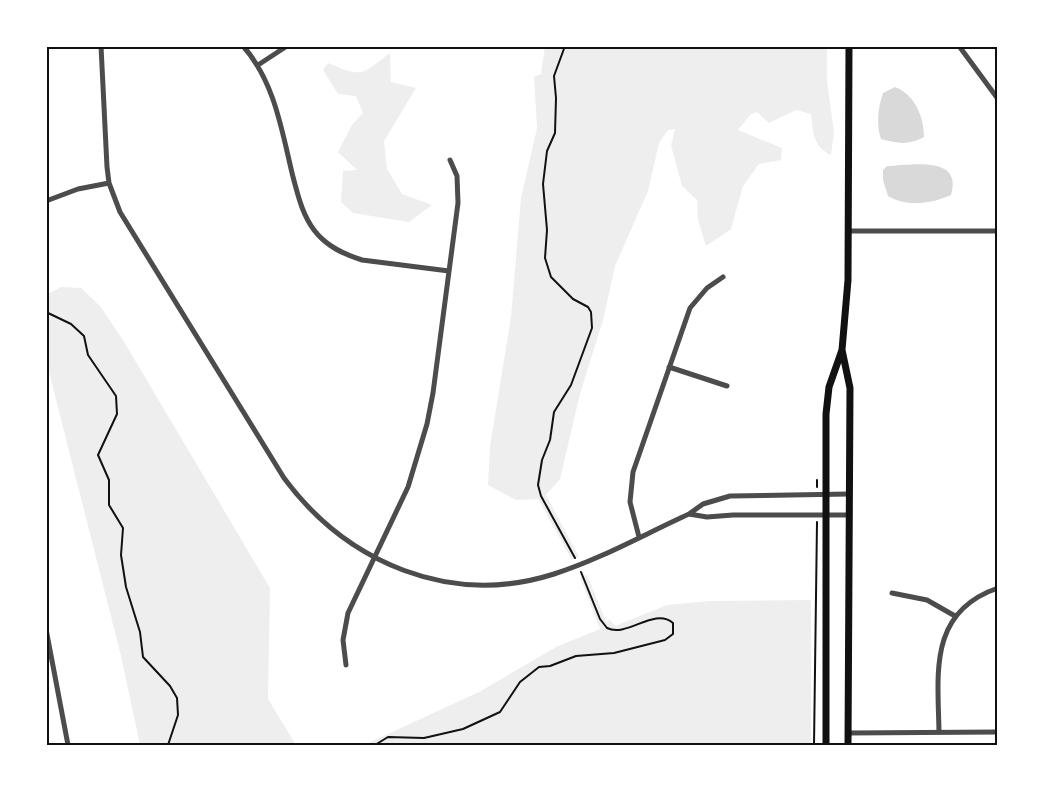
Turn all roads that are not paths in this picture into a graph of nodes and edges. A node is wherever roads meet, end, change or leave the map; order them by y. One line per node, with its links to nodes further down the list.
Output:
1 (101, 46): 9 (street)
2 (243, 46): 6 (street)
3 (287, 46): 6 (street)
4 (849, 46): 11 (main road)
5 (960, 46): 7 (street)
6 (258, 65): 13 (street)
7 (998, 99)
8 (450, 160): 13 (street)
9 (109, 183): 10 (street); 24 (street)
10 (46, 201)
11 (849, 231): 12 (street); 15 (main road)
12 (998, 231)
13 (449, 271): 24 (street)
14 (723, 277): 16 (street)
15 (842, 350): 18 (main road); 19 (main road)
16 (669, 367): 17 (street); 23 (street)
17 (727, 386)
18 (849, 494): 19 (street); 21 (main road)
19 (825, 495): 20 (street); 22 (main road)
20 (690, 514): 22 (street); 23 (street)
21 (849, 515): 22 (street); 33 (main road)
22 (825, 516): 35 (main road)
23 (639, 537): 24 (street)
24 (374, 558): 30 (street)
25 (998, 588): 27 (street)
26 (892, 593): 27 (street)
27 (955, 616): 31 (street)
28 (46, 629): 29 (street)
29 (49, 653): 34 (street)
30 (346, 664)
31 (939, 732): 32 (street); 33 (street)
32 (998, 732)
33 (848, 733): 36 (main road)
34 (68, 745)
35 (826, 745)
36 (848, 745)

